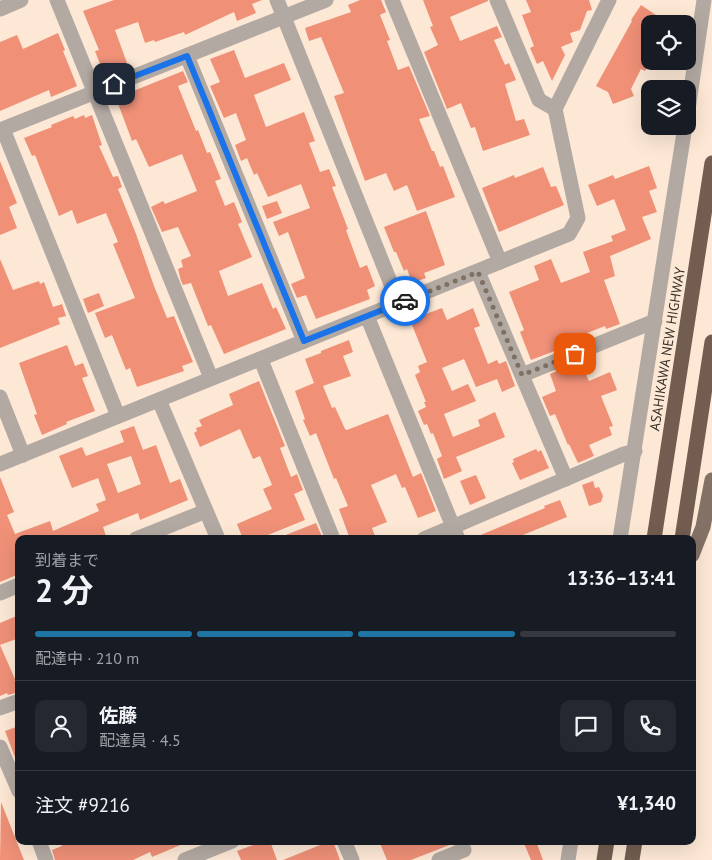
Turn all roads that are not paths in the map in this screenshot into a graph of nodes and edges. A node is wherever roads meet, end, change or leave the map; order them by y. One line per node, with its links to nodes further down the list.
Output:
1 (21, 0): 9 (street)
2 (57, 0): 13 (street)
3 (277, 0): 10 (street)
4 (326, 0): 10 (street)
5 (392, 0): 18 (street)
6 (497, 0): 14 (street)
7 (609, 0): 14 (street)
8 (704, 0): 12 (street)
9 (0, 9)
10 (283, 17): 11 (street); 20 (street)
11 (187, 56): 13 (street); 23 (street)
12 (692, 80)
13 (95, 91): 15 (street); 27 (street)
14 (556, 109): 18 (street)
15 (2, 129): 30 (street)
16 (684, 135): 22 (street)
17 (712, 163): 42 (highway, ASAHIKAWA NEW HIGHWAY)
18 (500, 262): 19 (street)
19 (478, 272): 20 (street); 26 (street)
20 (399, 304): 21 (street)
21 (368, 316): 23 (street); 37 (street)
22 (655, 321): 26 (street); 31 (street)
23 (304, 341): 25 (street)
24 (712, 342): 43 (highway)
25 (261, 360): 27 (street); 40 (street)
26 (522, 375): 34 (street)
27 (211, 378): 29 (street)
28 (0, 397): 32 (street)
29 (159, 400): 30 (street); 36 (street)
30 (118, 416): 32 (street)
31 (635, 451): 34 (street); 41 (street)
32 (23, 454): 33 (street)
33 (0, 464)
34 (566, 479): 37 (street)
35 (712, 480): 44 (main road)
36 (206, 511): 38 (street); 39 (street)
37 (456, 533)
38 (146, 535)
39 (216, 535)
40 (331, 535)
41 (621, 535)
42 (655, 535)
43 (683, 535)
44 (696, 545)
45 (15, 587): 46 (street)
46 (0, 593)
47 (15, 702): 48 (street)
48 (0, 708)
49 (0, 747): 50 (street)
50 (15, 782)
51 (40, 845): 58 (street)
52 (222, 845): 59 (street)
53 (346, 845): 60 (street)
54 (462, 845): 61 (street)
55 (570, 845): 62 (street)
56 (606, 845): 63 (highway)
57 (634, 845): 64 (highway)
58 (46, 860)
59 (186, 860)
60 (352, 860)
61 (439, 860)
62 (568, 860)
63 (604, 860)
64 (632, 860)

